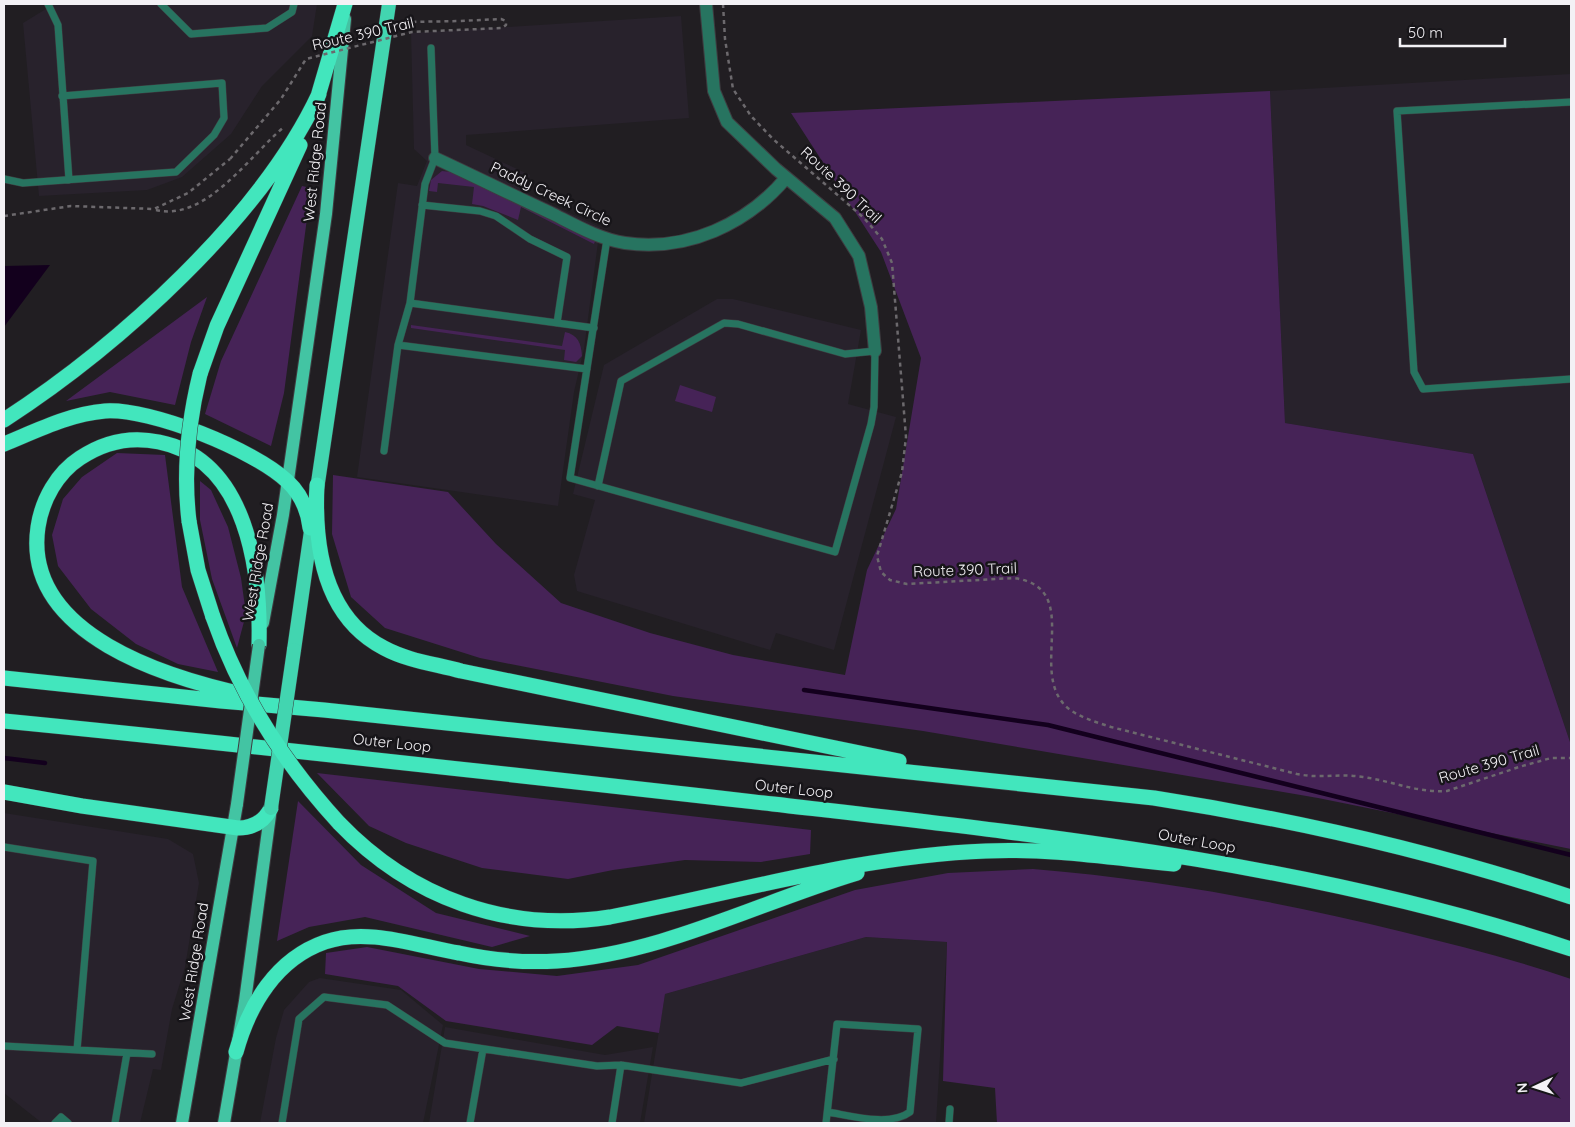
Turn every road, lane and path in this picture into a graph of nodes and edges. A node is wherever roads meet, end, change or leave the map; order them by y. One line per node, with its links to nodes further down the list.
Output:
1 (48, 4): 11 (lane)
2 (161, 4): 3 (lane)
3 (294, 4)
4 (346, 4): 10 (highway); 32 (main road, West Ridge Road)
5 (389, 4): 33 (highway)
6 (706, 4): 15 (street)
7 (723, 4): 40 (path, Route 390 Trail)
8 (406, 19): 19 (path, Route 390 Trail, bridge)
9 (431, 48): 14 (lane)
10 (320, 94): 29 (highway); 46 (highway, bridge)
11 (62, 96): 17 (lane); 17 (lane)
12 (1571, 102): 28 (lane)
13 (286, 126): 19 (path)
14 (435, 158): 18 (lane); 21 (street, Paddy Creek Circle)
15 (786, 178): 21 (street, Paddy Creek Circle); 26 (street)
16 (4, 179): 17 (lane)
17 (69, 180)
18 (422, 205): 22 (lane); 23 (lane)
19 (154, 209): 20 (path, Route 390 Trail)
20 (4, 216)
21 (607, 239): 24 (lane)
22 (410, 303): 23 (lane); 25 (lane)
23 (557, 323): 24 (lane)
24 (594, 328): 27 (lane)
25 (398, 345): 27 (lane); 31 (lane)
26 (875, 351): 34 (lane); 34 (lane)
27 (587, 369): 34 (lane)
28 (1571, 379)
29 (4, 420)
30 (4, 444): 32 (highway)
31 (384, 451)
32 (288, 482): 35 (highway); 36 (main road, West Ridge Road)
33 (317, 485): 35 (highway); 41 (highway)
34 (598, 486)
35 (311, 531): 43 (highway, bridge)
36 (259, 645): 38 (highway); 44 (main road, West Ridge Road, bridge)
37 (4, 678): 38 (highway, Outer Loop)
38 (324, 710): 41 (highway, Outer Loop)
39 (4, 721): 47 (highway, Outer Loop)
40 (1571, 758)
41 (1004, 781): 48 (highway, Outer Loop)
42 (4, 792): 44 (highway)
43 (271, 808): 44 (highway); 53 (main road)
44 (233, 828): 63 (main road, West Ridge Road)
45 (4, 846): 52 (lane)
46 (929, 856): 47 (highway); 53 (highway)
47 (1290, 876): 49 (highway, Outer Loop)
48 (1571, 897)
49 (1571, 950)
50 (4, 1046): 52 (lane)
51 (483, 1049): 57 (lane); 65 (lane); 66 (lane)
52 (76, 1050): 54 (lane)
53 (236, 1052): 64 (main road)
54 (127, 1053): 55 (lane); 62 (lane)
55 (152, 1054)
56 (834, 1059): 57 (lane); 59 (lane); 59 (lane)
57 (621, 1065): 67 (lane)
58 (950, 1109): 69 (lane)
59 (828, 1112): 68 (lane)
60 (55, 1123): 61 (lane)
61 (68, 1123)
62 (115, 1123)
63 (182, 1123)
64 (224, 1123)
65 (282, 1123)
66 (470, 1123)
67 (612, 1123)
68 (826, 1123)
69 (948, 1123)

